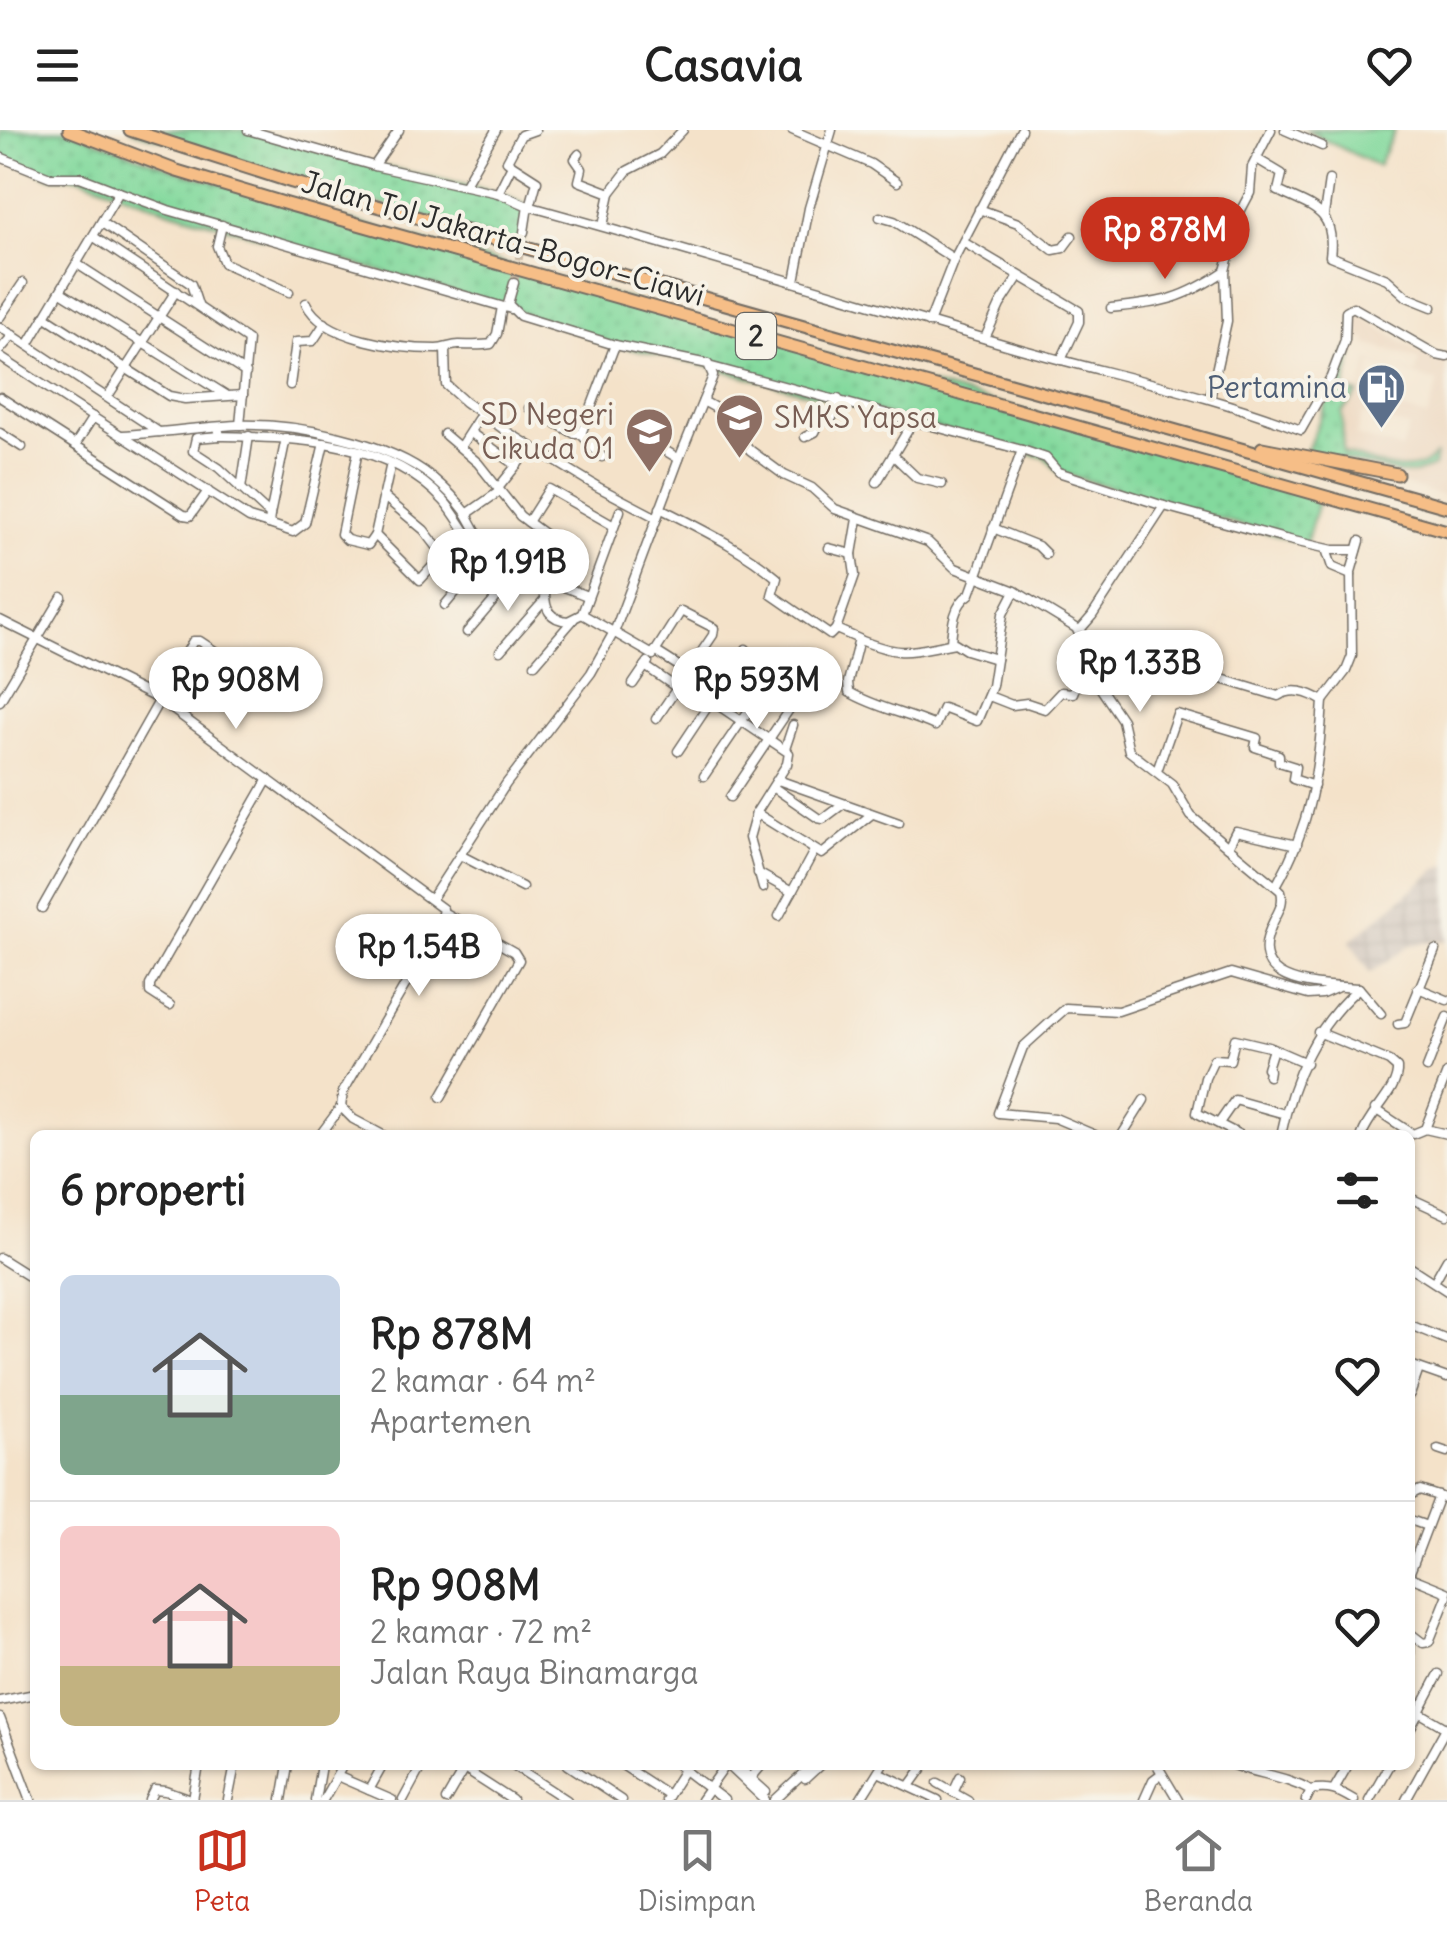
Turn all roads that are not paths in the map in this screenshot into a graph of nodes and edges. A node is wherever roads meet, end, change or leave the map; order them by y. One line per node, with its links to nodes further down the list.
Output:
1 (69, 130): 128 (highway, Jalan Tol Jakarta–Bogor–Ciawi / 2)
2 (130, 130): 94 (highway, Jalan Tol Jakarta–Bogor–Ciawi / 2)
3 (248, 130): 19 (street)
4 (399, 130): 19 (street)
5 (498, 130): 13 (street); 23 (street)
6 (535, 130): 13 (street)
7 (683, 130): 26 (street)
8 (792, 130): 14 (street)
9 (832, 130): 14 (street)
10 (1022, 130): 28 (street)
11 (1271, 130): 18 (street)
12 (1286, 130): 15 (street)
13 (517, 141): 20 (street)
14 (827, 144): 22 (street); 42 (street)
15 (1322, 146)
16 (579, 154): 26 (street)
17 (0, 156): 24 (street)
18 (1257, 159): 29 (street); 40 (street)
19 (374, 166): 23 (street)
20 (512, 166): 25 (street); 27 (street)
21 (1328, 180): 29 (street)
22 (897, 182)
23 (465, 184): 25 (street)
24 (119, 192): 31 (street); 32 (street)
25 (498, 193): 27 (street)
26 (610, 193): 33 (street)
27 (529, 207): 33 (street); 34 (street)
28 (980, 208): 36 (street); 37 (street)
29 (1324, 216): 50 (street)
30 (880, 217): 38 (street)
31 (102, 223): 35 (street); 49 (street)
32 (222, 225): 47 (street); 51 (street)
33 (604, 226): 42 (street)
34 (524, 232)
35 (94, 236): 39 (street); 45 (street)
36 (1072, 236)
37 (962, 242): 38 (street); 41 (street)
38 (954, 259): 57 (street)
39 (78, 264): 46 (street); 54 (street)
40 (1224, 272): 52 (street); 76 (street)
41 (1019, 276): 60 (street); 67 (street)
42 (795, 281): 57 (street)
43 (23, 283): 55 (street)
44 (514, 283): 51 (street)
45 (176, 291): 49 (street); 54 (street)
46 (61, 292): 53 (street); 61 (street)
47 (289, 292)
48 (306, 302): 56 (street)
49 (198, 306): 70 (street)
50 (1432, 307)
51 (506, 308): 63 (street); 64 (street)
52 (1111, 308)
53 (46, 316): 62 (street); 69 (street)
54 (160, 316): 61 (street); 70 (street)
55 (0, 317)
56 (325, 322): 64 (street); 71 (street)
57 (928, 323): 60 (street)
58 (0, 327): 59 (street)
59 (13, 335): 62 (street); 65 (street)
60 (985, 338): 67 (street)
61 (142, 343): 69 (street); 75 (street)
62 (28, 345): 74 (street)
63 (615, 346): 68 (street); 89 (street)
64 (444, 349): 120 (street)
65 (0, 354): 80 (street)
66 (1447, 357): 76 (street)
67 (1062, 360): 76 (street)
68 (712, 367): 77 (street); 78 (street)
69 (126, 369): 74 (street); 75 (street)
70 (246, 373): 72 (street)
71 (290, 385)
72 (244, 395): 75 (street); 83 (street)
73 (0, 396): 96 (street)
74 (108, 396): 86 (street)
75 (228, 397)
76 (1210, 398)
77 (838, 399): 82 (street); 92 (street)
78 (703, 402): 105 (street); 122 (street)
79 (528, 408): 89 (street)
80 (93, 417): 90 (street); 96 (street)
81 (478, 419): 87 (street)
82 (914, 420): 100 (street); 102 (street)
83 (240, 425): 84 (street); 121 (street)
84 (219, 431): 86 (street); 91 (street); 108 (street)
85 (0, 433): 98 (street)
86 (162, 433): 90 (street)
87 (470, 433): 99 (street); 107 (street)
88 (444, 434): 99 (street)
89 (581, 434): 104 (street)
90 (123, 435): 115 (street)
91 (249, 436): 93 (street); 109 (street)
92 (804, 437)
93 (286, 438): 95 (street); 123 (street)
94 (1214, 441): 110 (highway); 118 (highway, Jalan Tol Jakarta–Bogor–Ciawi / 2)
95 (324, 442): 101 (street); 123 (street)
96 (74, 445): 115 (street)
97 (639, 446): 105 (street)
98 (22, 447)
99 (460, 447): 114 (street)
100 (1022, 450): 117 (street); 126 (street)
101 (358, 451): 106 (street); 129 (street)
102 (893, 455): 111 (street); 112 (street)
103 (524, 456): 107 (street)
104 (602, 457)
105 (678, 458): 120 (street)
106 (391, 463): 116 (street); 127 (street)
107 (516, 465): 114 (street)
108 (219, 468): 109 (street); 113 (street)
109 (243, 468): 113 (street)
110 (1397, 474)
111 (876, 482)
112 (942, 484)
113 (241, 489): 123 (street)
114 (499, 489): 121 (street); 124 (street)
115 (208, 491): 123 (street)
116 (383, 496): 129 (street); 134 (street)
117 (1164, 506): 131 (street); 150 (street)
118 (1447, 507)
119 (620, 511): 125 (street)
120 (659, 513): 148 (street); 149 (street)
121 (467, 514): 139 (street)
122 (858, 519): 132 (street); 138 (street)
123 (270, 520)
124 (528, 522): 125 (street); 139 (street)
125 (614, 526): 142 (street)
126 (993, 528): 133 (street); 138 (street)
127 (465, 531): 134 (street); 135 (street)
128 (1447, 531)
129 (376, 535): 134 (street)
130 (829, 548): 132 (street)
131 (1326, 549): 137 (street); 137 (street)
132 (852, 554): 148 (street)
133 (1046, 554)
134 (444, 556)
135 (486, 556): 136 (street); 144 (street)
136 (516, 574): 143 (street); 151 (street)
137 (1351, 575): 172 (street)
138 (976, 576): 140 (street); 154 (street)
139 (546, 579): 142 (street)
140 (1015, 592): 150 (street); 160 (street)
141 (62, 596): 152 (street)
142 (587, 596): 145 (street)
143 (544, 601): 147 (street); 156 (street)
144 (445, 606)
145 (582, 614): 147 (street); 149 (street)
146 (0, 620): 152 (street)
147 (574, 620): 161 (street)
148 (836, 629): 153 (street)
149 (615, 630): 158 (street); 194 (street)
150 (1079, 631): 159 (street)
151 (466, 632)
152 (37, 637): 171 (street); 173 (street)
153 (860, 640): 154 (street); 170 (street)
154 (952, 642): 160 (street)
155 (746, 649): 174 (street)
156 (500, 651)
157 (1126, 652): 159 (street)
158 (654, 653): 162 (street); 168 (street); 168 (street)
159 (1090, 655): 164 (street)
160 (996, 658): 170 (street)
161 (534, 664)
162 (646, 666): 168 (street); 169 (street)
163 (779, 666): 176 (street)
164 (1094, 670): 170 (street); 181 (street)
165 (1192, 670): 172 (street)
166 (248, 673): 171 (street)
167 (811, 677): 178 (street)
168 (682, 680): 174 (street); 175 (street)
169 (633, 684)
170 (989, 696)
171 (160, 700): 183 (street); 201 (street)
172 (1324, 700): 185 (street)
173 (0, 701)
174 (712, 702): 176 (street); 180 (street)
175 (656, 719)
176 (742, 721): 178 (street); 182 (street)
177 (792, 725): 179 (street)
178 (768, 739): 179 (street); 186 (street)
179 (785, 749): 184 (street)
180 (678, 750)
181 (1157, 771): 185 (street); 192 (street)
182 (704, 776)
183 (268, 779): 200 (street); 209 (street)
184 (776, 783): 187 (street); 187 (street); 188 (street)
185 (1314, 786): 191 (street)
186 (730, 797)
187 (842, 804): 189 (street)
188 (756, 813): 193 (street); 195 (street)
189 (872, 814): 190 (street); 193 (street)
190 (899, 823)
191 (1296, 844): 192 (street); 196 (street)
192 (1228, 847): 196 (street)
193 (814, 852): 199 (street)
194 (460, 855): 197 (street); 200 (street)
195 (758, 873): 198 (street); 199 (street)
196 (1276, 886): 205 (street)
197 (522, 888)
198 (763, 888)
199 (792, 892): 203 (street)
200 (432, 898): 202 (street)
201 (42, 908)
202 (444, 912): 219 (street); 221 (street)
203 (779, 916)
204 (1434, 950): 207 (street)
205 (1340, 987): 206 (street); 227 (street)
206 (1359, 988): 210 (street); 213 (street)
207 (1418, 988): 208 (street); 212 (street)
208 (1447, 1000)
209 (170, 1006)
210 (1381, 1014)
211 (1447, 1018): 216 (street)
212 (1398, 1024)
213 (1318, 1032): 215 (street); 222 (street)
214 (1273, 1049): 215 (street); 218 (street); 224 (street)
215 (1306, 1063): 223 (street)
216 (1427, 1068)
217 (1447, 1074): 233 (street)
218 (1268, 1076)
219 (441, 1097)
220 (1144, 1100): 228 (street)
221 (342, 1107): 225 (street); 226 (street)
222 (1375, 1108): 231 (street); 232 (street)
223 (1285, 1114): 224 (street); 230 (street)
224 (1219, 1123): 229 (street)
225 (324, 1130)
226 (374, 1130)
227 (1083, 1130)
228 (1125, 1130)
229 (1231, 1130)
230 (1282, 1130)
231 (1364, 1130)
232 (1407, 1130)
233 (1424, 1130): 234 (street); 235 (street)
234 (1415, 1133)
235 (1447, 1134)
236 (1415, 1200): 237 (street)
237 (1447, 1214)
238 (0, 1258): 241 (street)
239 (1447, 1259): 242 (street)
240 (1415, 1270): 242 (street)
241 (30, 1277)
242 (1434, 1282): 243 (street)
243 (1447, 1291)
244 (1415, 1327): 245 (street)
245 (1447, 1340)
246 (1415, 1367): 247 (street)
247 (1447, 1378)
248 (1415, 1492): 249 (street)
249 (1443, 1498): 251 (street)
250 (1415, 1522): 251 (street)
251 (1427, 1526): 252 (street)
252 (1415, 1561)
253 (1415, 1578): 254 (street)
254 (1447, 1594): 255 (street)
255 (1415, 1637)
256 (1438, 1674): 260 (street)
257 (30, 1695): 258 (street)
258 (0, 1701)
259 (1415, 1710): 260 (street)
260 (1420, 1712): 262 (street); 263 (street)
261 (0, 1718): 264 (street)
262 (1415, 1720)
263 (1446, 1728): 328 (street)
264 (4, 1738): 305 (street)
265 (198, 1770): 307 (street)
266 (235, 1770): 308 (street)
267 (287, 1770): 309 (street)
268 (320, 1770): 310 (street)
269 (341, 1770): 292 (street)
270 (380, 1770): 300 (street)
271 (419, 1770): 313 (street)
272 (462, 1770): 304 (street)
273 (470, 1770): 314 (street)
274 (521, 1770): 315 (street)
275 (576, 1770): 316 (street)
276 (629, 1770): 303 (street)
277 (680, 1770): 303 (street)
278 (685, 1770): 298 (street)
279 (723, 1770): 298 (street)
280 (734, 1770): 319 (street)
281 (743, 1770): 294 (street)
282 (758, 1770): 294 (street)
283 (811, 1770): 319 (street)
284 (879, 1770): 320 (street)
285 (882, 1770): 297 (street)
286 (922, 1770): 297 (street)
287 (1159, 1770): 323 (street); 324 (street)
288 (1249, 1770): 293 (street)
289 (1282, 1770): 293 (street)
290 (1345, 1770): 299 (street)
291 (1387, 1770): 327 (street)
292 (337, 1776): 300 (street); 311 (street)
293 (1284, 1776): 301 (street)
294 (752, 1777): 319 (street)
295 (960, 1777): 302 (street)
296 (938, 1783): 302 (street)
297 (910, 1786): 321 (street)
298 (709, 1788): 317 (street); 318 (street)
299 (1334, 1789): 301 (street); 326 (street)
300 (369, 1790): 312 (street)
301 (1311, 1790): 325 (street)
302 (953, 1792): 322 (street)
303 (667, 1798)
304 (448, 1799)
305 (31, 1800)
306 (150, 1800): 307 (street)
307 (192, 1800)
308 (228, 1800)
309 (282, 1800)
310 (315, 1800)
311 (323, 1800)
312 (392, 1800)
313 (403, 1800)
314 (512, 1800)
315 (566, 1800)
316 (621, 1800)
317 (701, 1800)
318 (724, 1800)
319 (774, 1800)
320 (860, 1800)
321 (938, 1800)
322 (967, 1800)
323 (1144, 1800)
324 (1178, 1800)
325 (1306, 1800)
326 (1354, 1800)
327 (1369, 1800)
328 (1406, 1800)

